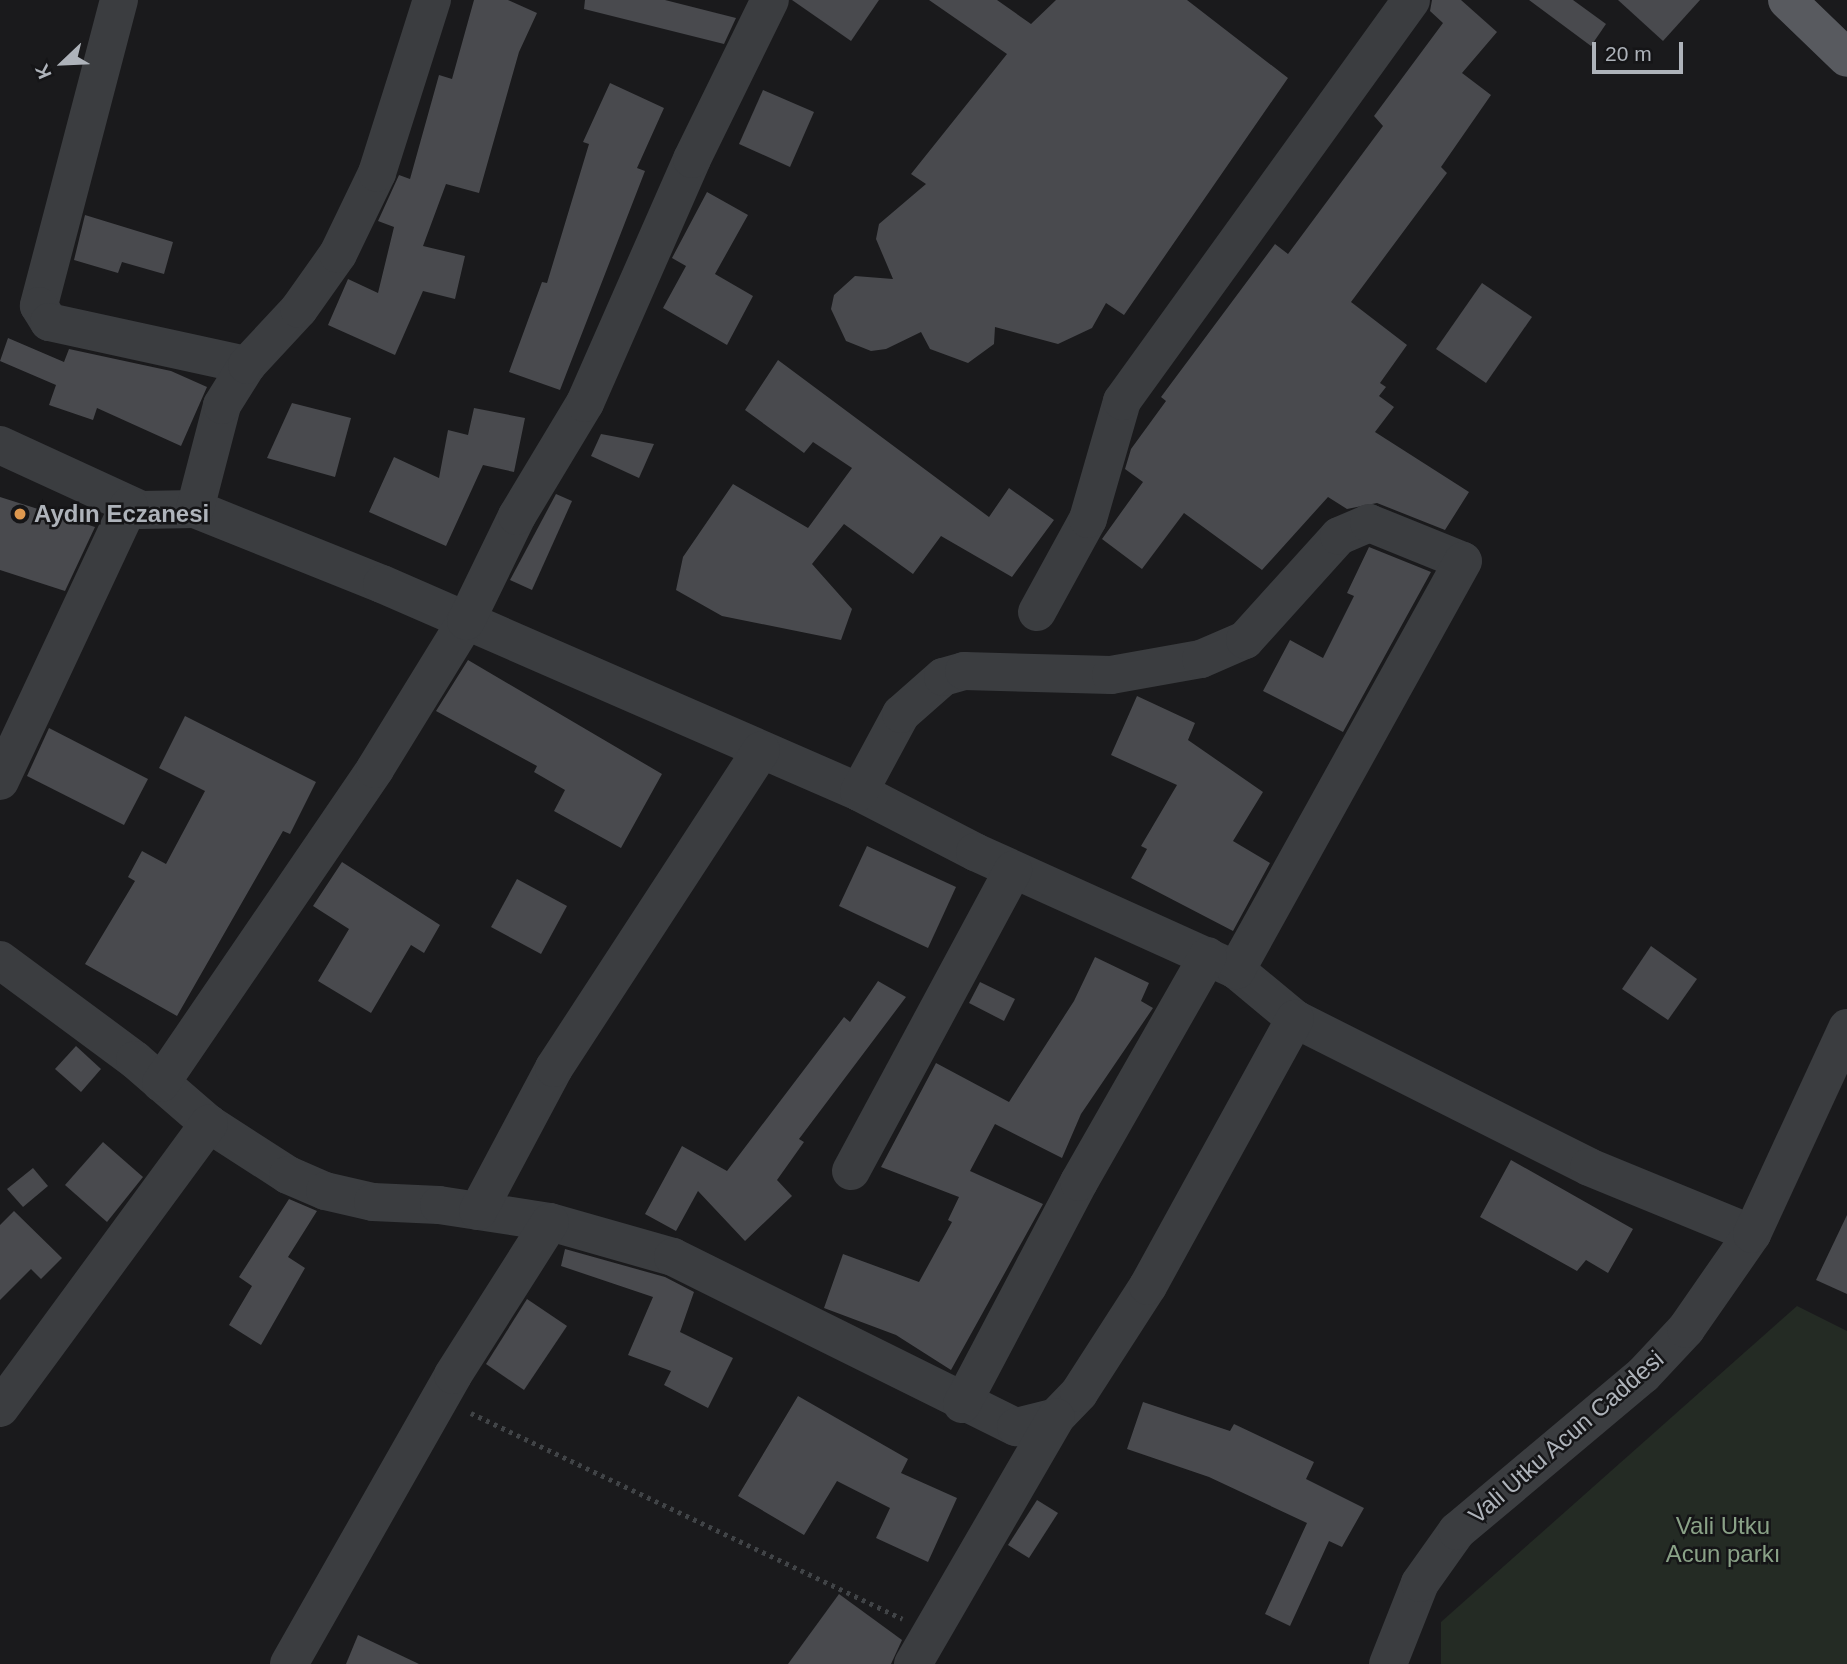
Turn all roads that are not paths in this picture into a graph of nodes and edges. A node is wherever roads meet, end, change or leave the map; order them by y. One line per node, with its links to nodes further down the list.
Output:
1 (119, 0): 7 (street)
2 (432, 0): 7 (street)
3 (770, 0): 12 (street)
4 (1411, 0): 11 (street)
5 (1787, 0): 6 (main road)
6 (1847, 58)
7 (247, 365): 10 (street)
8 (0, 445): 9 (street)
9 (129, 506): 10 (street); 14 (street)
10 (195, 509): 12 (street)
11 (1037, 612)
12 (466, 621): 13 (street); 21 (street)
13 (761, 750): 15 (street); 24 (street)
14 (0, 781)
15 (859, 792): 16 (street); 18 (street)
16 (1013, 870): 18 (street); 23 (street)
17 (0, 960): 21 (street)
18 (1222, 963): 19 (street); 27 (street)
19 (1296, 1019): 26 (street); 29 (street)
20 (1847, 1028): 26 (street, Vali Utku Acun Caddesi)
21 (161, 1083): 22 (street)
22 (209, 1124): 24 (street); 28 (street)
23 (851, 1171)
24 (478, 1211): 25 (street)
25 (550, 1222): 27 (street); 31 (street)
26 (1752, 1234): 32 (street, Vali Utku Acun Caddesi)
27 (962, 1404): 29 (street)
28 (0, 1408)
29 (1055, 1417): 30 (street)
30 (921, 1648)
31 (289, 1664)
32 (1388, 1664)

